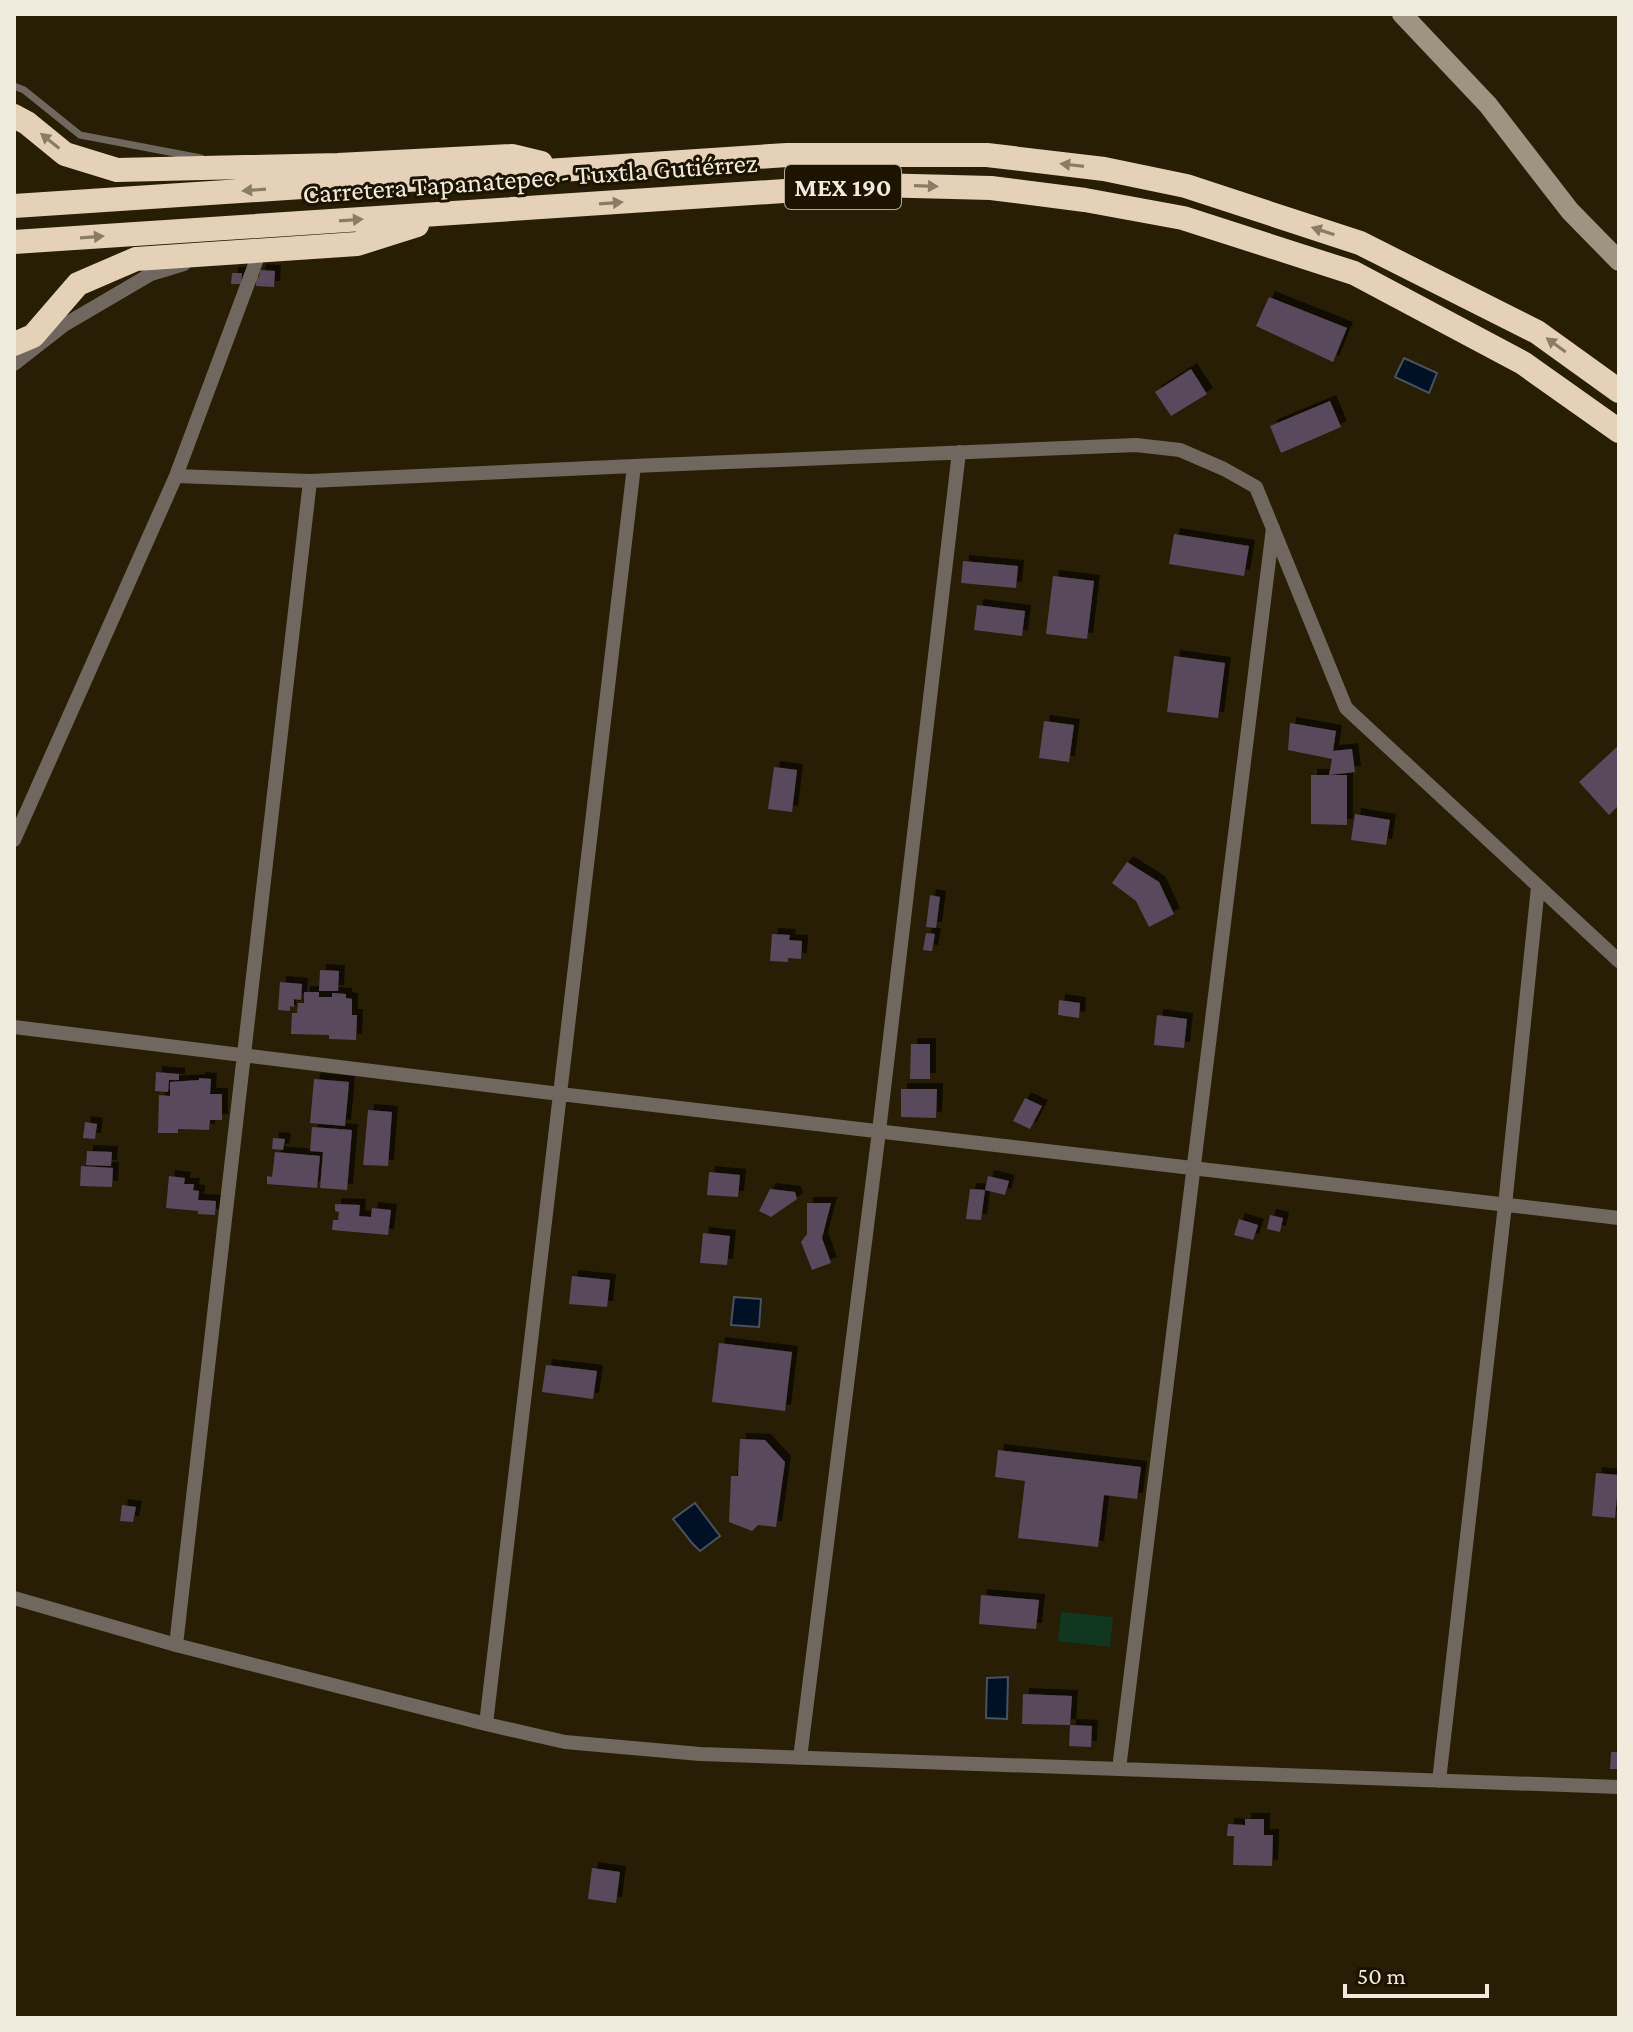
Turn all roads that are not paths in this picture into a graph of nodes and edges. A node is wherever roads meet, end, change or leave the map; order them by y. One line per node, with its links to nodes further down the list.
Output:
1 (1402, 14): 11 (main road)
2 (14, 86): 4 (lane)
3 (14, 116): 4 (highway, one-way to 3)
4 (255, 168): 5 (highway)
5 (567, 170): 6 (highway, Carretera Tapanatepec - Tuxtla Gutiérrez / MEX 190, one-way to 6); 14 (highway, Carretera Tapanatepec - Tuxtla Gutiérrez / MEX 190, one-way to 5)
6 (14, 206)
7 (455, 213): 8 (highway, Carretera Tapanatepec - Tuxtla Gutiérrez / MEX 190, one-way to 7); 9 (highway); 15 (highway, Carretera Tapanatepec - Tuxtla Gutiérrez / MEX 190, one-way to 15)
8 (14, 242)
9 (260, 251): 10 (highway); 18 (street)
10 (219, 253): 12 (highway); 13 (street)
11 (1619, 261)
12 (14, 344)
13 (14, 364)
14 (1619, 391)
15 (1619, 431)
16 (959, 452): 17 (street); 20 (street); 27 (street)
17 (634, 466): 19 (street); 26 (street)
18 (176, 476): 19 (street); 21 (street)
19 (310, 481): 25 (street)
20 (1273, 528): 22 (street); 28 (street)
21 (14, 840)
22 (1538, 887): 23 (street); 29 (street)
23 (1619, 961)
24 (14, 1027): 25 (street)
25 (244, 1055): 26 (street); 32 (street)
26 (560, 1094): 27 (street); 33 (street)
27 (879, 1131): 28 (street); 34 (street)
28 (1193, 1168): 29 (street); 35 (street)
29 (1505, 1205): 30 (street); 36 (street)
30 (1619, 1218)
31 (14, 1598): 32 (street)
32 (176, 1645): 33 (street)
33 (486, 1724): 34 (street)
34 (800, 1758): 35 (street)
35 (1119, 1769): 36 (street)
36 (1439, 1781): 37 (street)
37 (1619, 1787)

